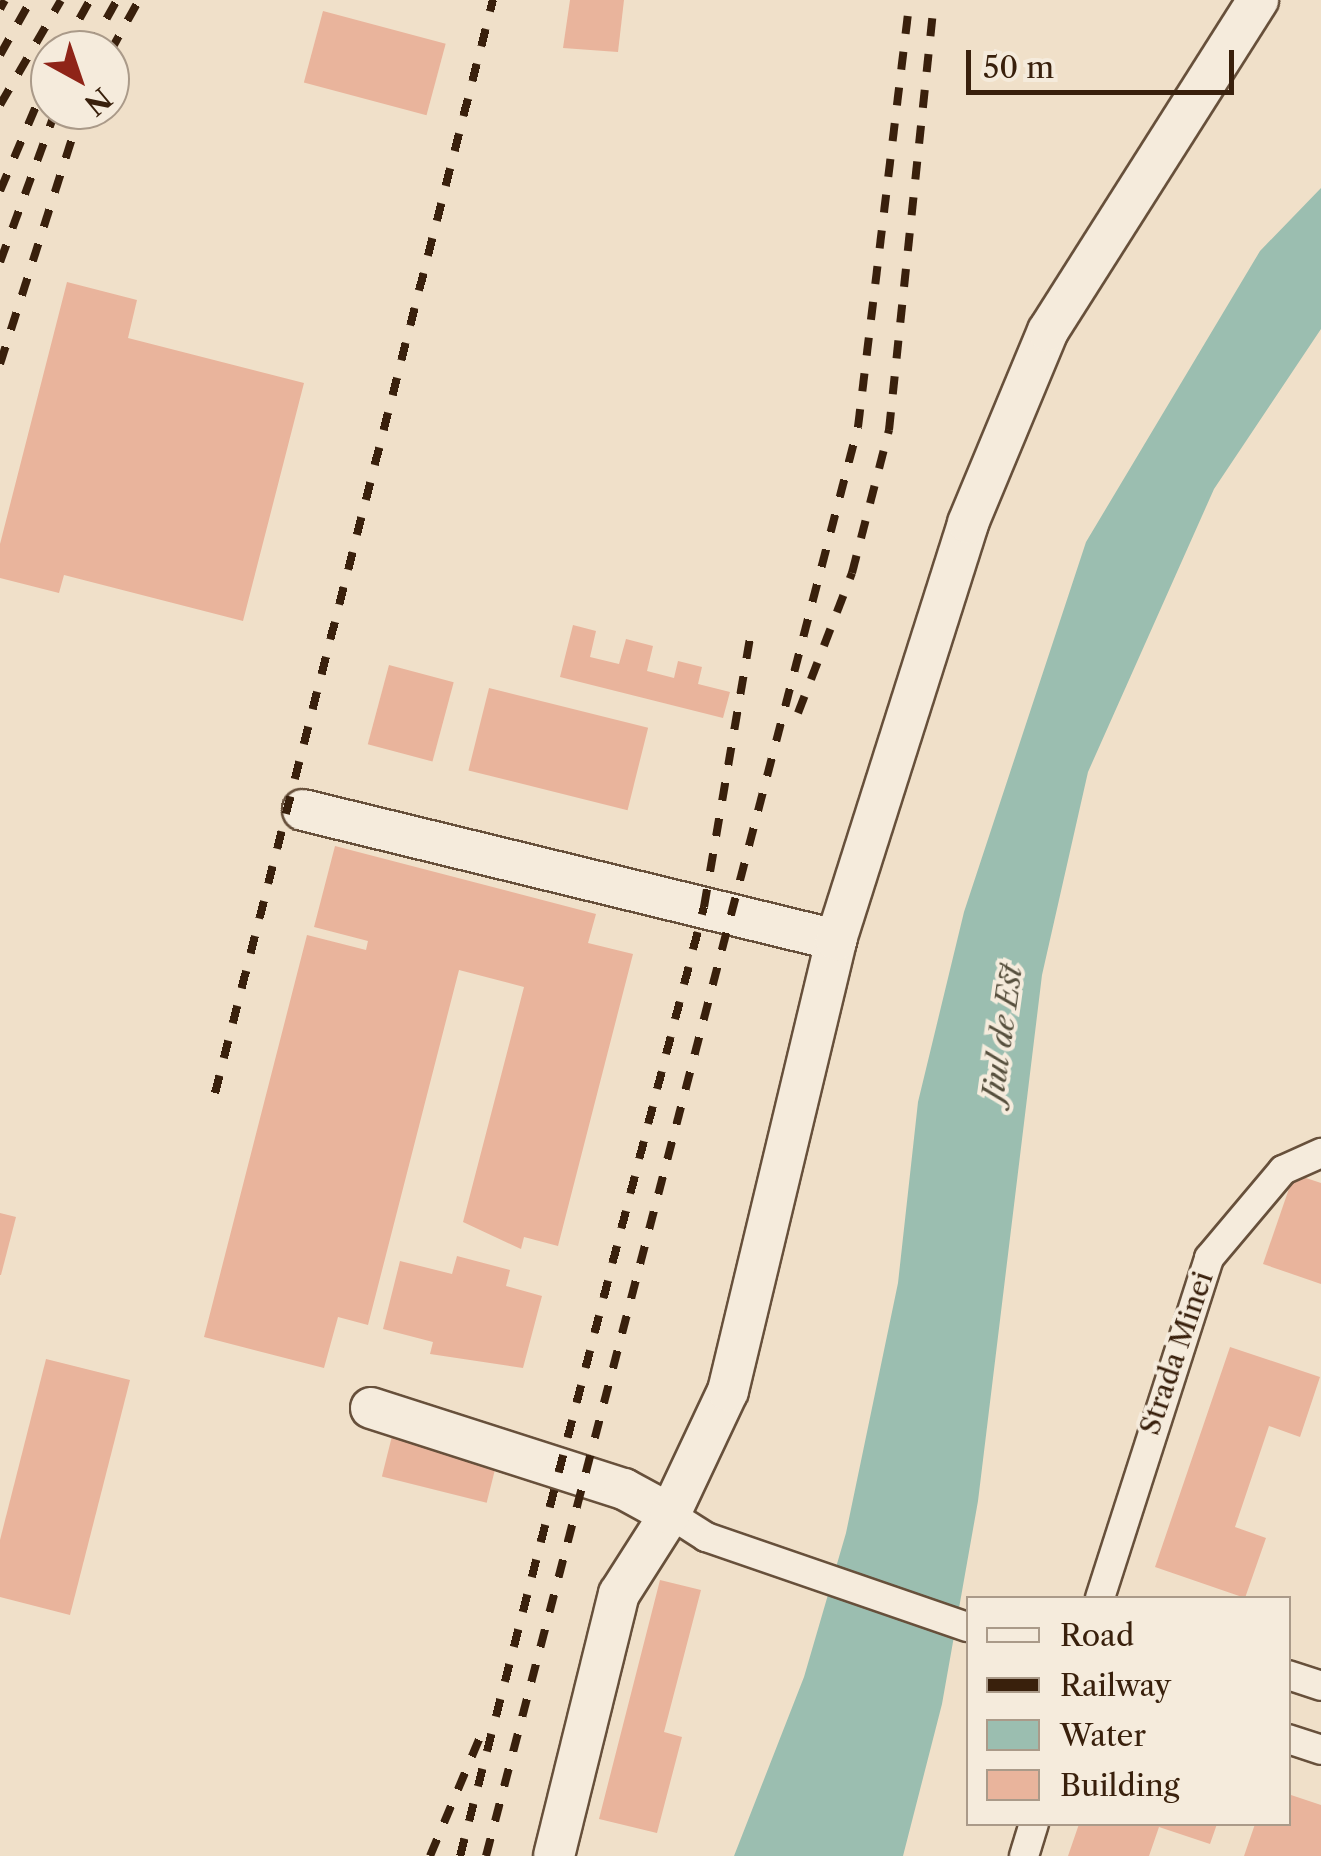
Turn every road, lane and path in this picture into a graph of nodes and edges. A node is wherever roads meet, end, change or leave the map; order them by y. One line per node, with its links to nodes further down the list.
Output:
1 (1258, 0): 3 (street)
2 (303, 810): 3 (street)
3 (836, 940): 6 (street)
4 (1321, 1153): 7 (street, Strada Minei)
5 (371, 1408): 6 (street)
6 (670, 1514): 8 (street); 14 (street)
7 (1101, 1596)
8 (966, 1627)
9 (1291, 1676): 10 (street)
10 (1321, 1686)
11 (1291, 1740): 12 (street)
12 (1321, 1750)
13 (1033, 1826): 15 (street)
14 (554, 1856)
15 (1024, 1856)

